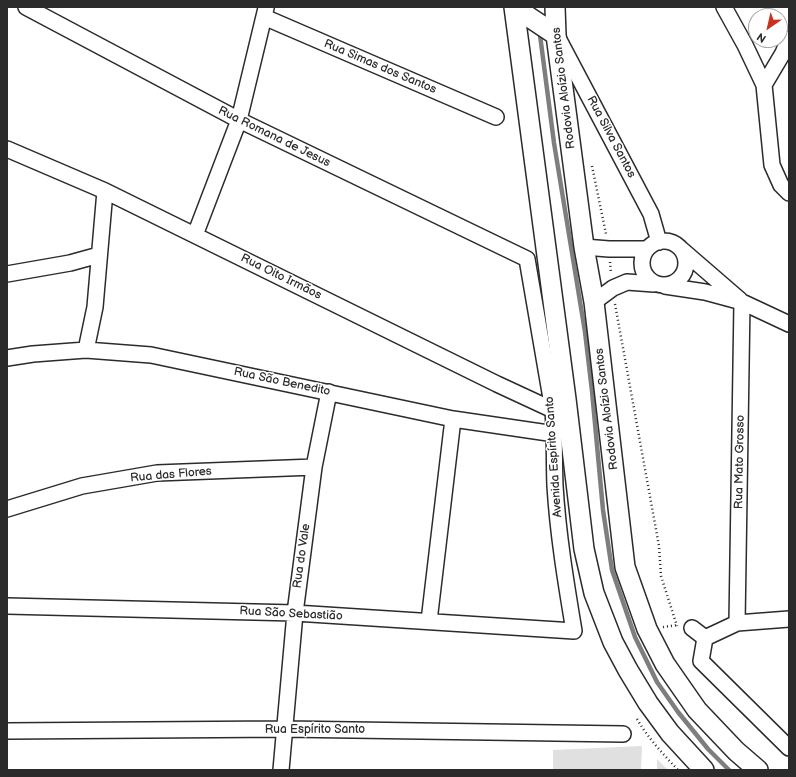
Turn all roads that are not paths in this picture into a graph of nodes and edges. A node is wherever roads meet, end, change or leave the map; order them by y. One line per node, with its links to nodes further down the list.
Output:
1 (26, 7): 11 (street, Rua Romana de Jesus)
2 (514, 7): 6 (main road); 47 (main road)
3 (555, 7): 6 (main road, Rodovia Aloízio Santos)
4 (724, 7): 9 (street)
5 (265, 12): 10 (street, Rua Simas dos Santos); 11 (street)
6 (556, 35): 16 (street, Rua Silva Santos); 17 (main road, Rodovia Aloízio Santos)
7 (789, 39): 8 (street)
8 (786, 56): 9 (street)
9 (764, 85): 13 (street)
10 (496, 117)
11 (239, 120): 15 (street); 20 (street, Rua Romana de Jesus)
12 (7, 149): 14 (street, Rua Oito Irmãos)
13 (785, 189)
14 (105, 191): 15 (street, Rua Oito Irmãos); 19 (street)
15 (195, 235): 29 (street, Rua Oito Irmãos)
16 (652, 245): 17 (street); 18 (street); 22 (street)
17 (584, 247): 23 (main road, Rodovia Aloízio Santos)
18 (679, 247): 22 (street); 24 (street)
19 (99, 255): 21 (street); 26 (street)
20 (527, 259): 29 (street, Avenida Espírito Santo)
21 (7, 274)
22 (658, 284): 23 (street); 24 (street)
23 (594, 302): 48 (main road, Rodovia Aloízio Santos)
24 (742, 302): 25 (street); 38 (street, Rua Mato Grosso)
25 (789, 324)
26 (86, 350): 27 (street, Rua São Benedito); 28 (street, Rua São Benedito)
27 (7, 358)
28 (329, 392): 30 (street, Rua São Benedito); 32 (street, Rua do Vale)
29 (553, 410): 31 (street, Avenida Espírito Santo)
30 (453, 419): 31 (street, Rua São Benedito); 37 (street)
31 (555, 434): 40 (street, Avenida Espírito Santo)
32 (314, 467): 33 (street, Rua das Flores); 35 (street, Rua do Vale)
33 (7, 509)
34 (7, 606): 35 (street, Rua São Sebastião)
35 (295, 613): 37 (street, Rua São Sebastião); 42 (street, Rua do Vale)
36 (789, 619): 38 (street)
37 (428, 622): 40 (street, Rua São Sebastião)
38 (737, 622): 41 (street)
39 (685, 629): 41 (street)
40 (574, 631)
41 (705, 638): 45 (street)
42 (285, 729): 43 (street, Rua Espírito Santo); 44 (street, Rua Espírito Santo); 46 (street, Rua do Vale)
43 (7, 731)
44 (623, 734)
45 (789, 748)
46 (281, 770)
47 (704, 770)
48 (758, 770)

